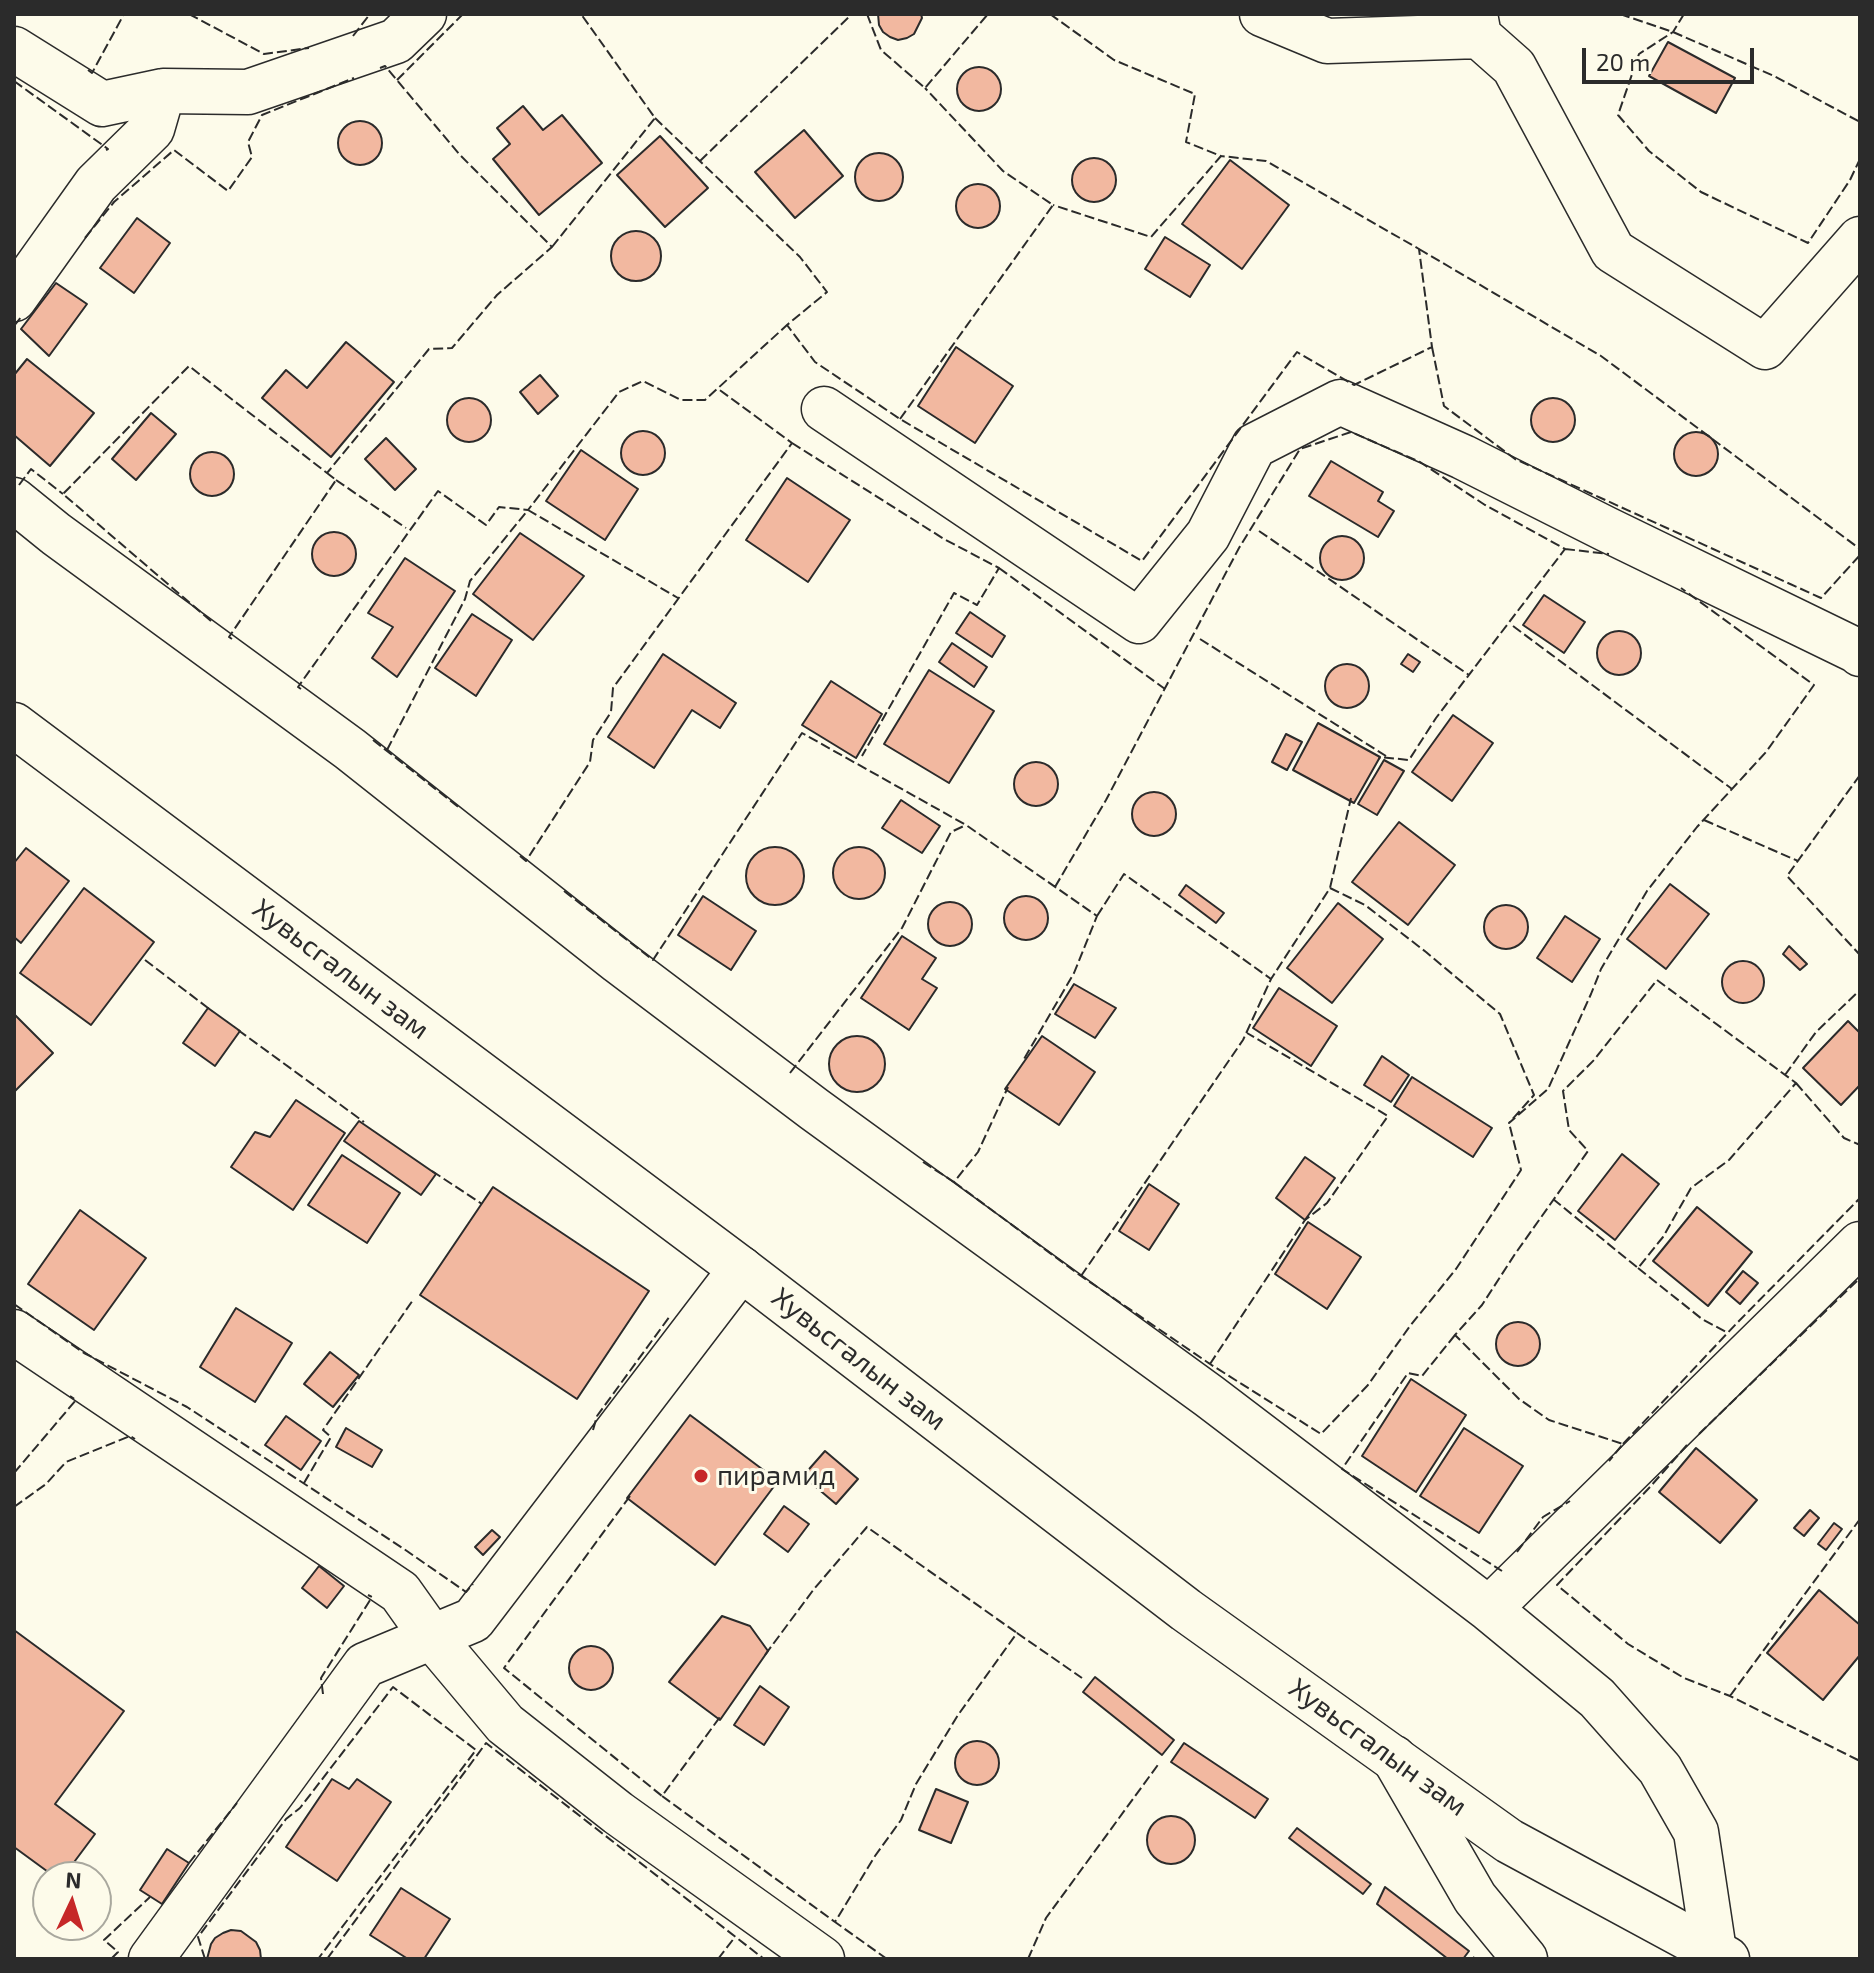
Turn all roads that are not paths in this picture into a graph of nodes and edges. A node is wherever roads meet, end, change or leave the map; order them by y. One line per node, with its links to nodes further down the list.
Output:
1 (424, 14): 5 (street)
2 (1262, 14): 3 (street)
3 (1477, 25): 6 (street)
4 (14, 49): 5 (street)
5 (163, 91): 7 (street)
6 (1860, 239)
7 (14, 299)
8 (824, 409): 10 (street)
9 (14, 500): 15 (street)
10 (1860, 654)
11 (14, 725): 13 (street, Хувьсгалын зам)
12 (1860, 1244): 15 (street)
13 (741, 1269): 16 (street); 17 (street, Хувьсгалын зам)
14 (14, 1332): 16 (street)
15 (1489, 1609): 18 (street)
16 (432, 1637): 19 (street); 20 (street)
17 (1394, 1758): 18 (street, Хувьсгалын зам); 21 (street)
18 (1720, 1955)
19 (151, 1959)
20 (822, 1959)
21 (1525, 1959)

